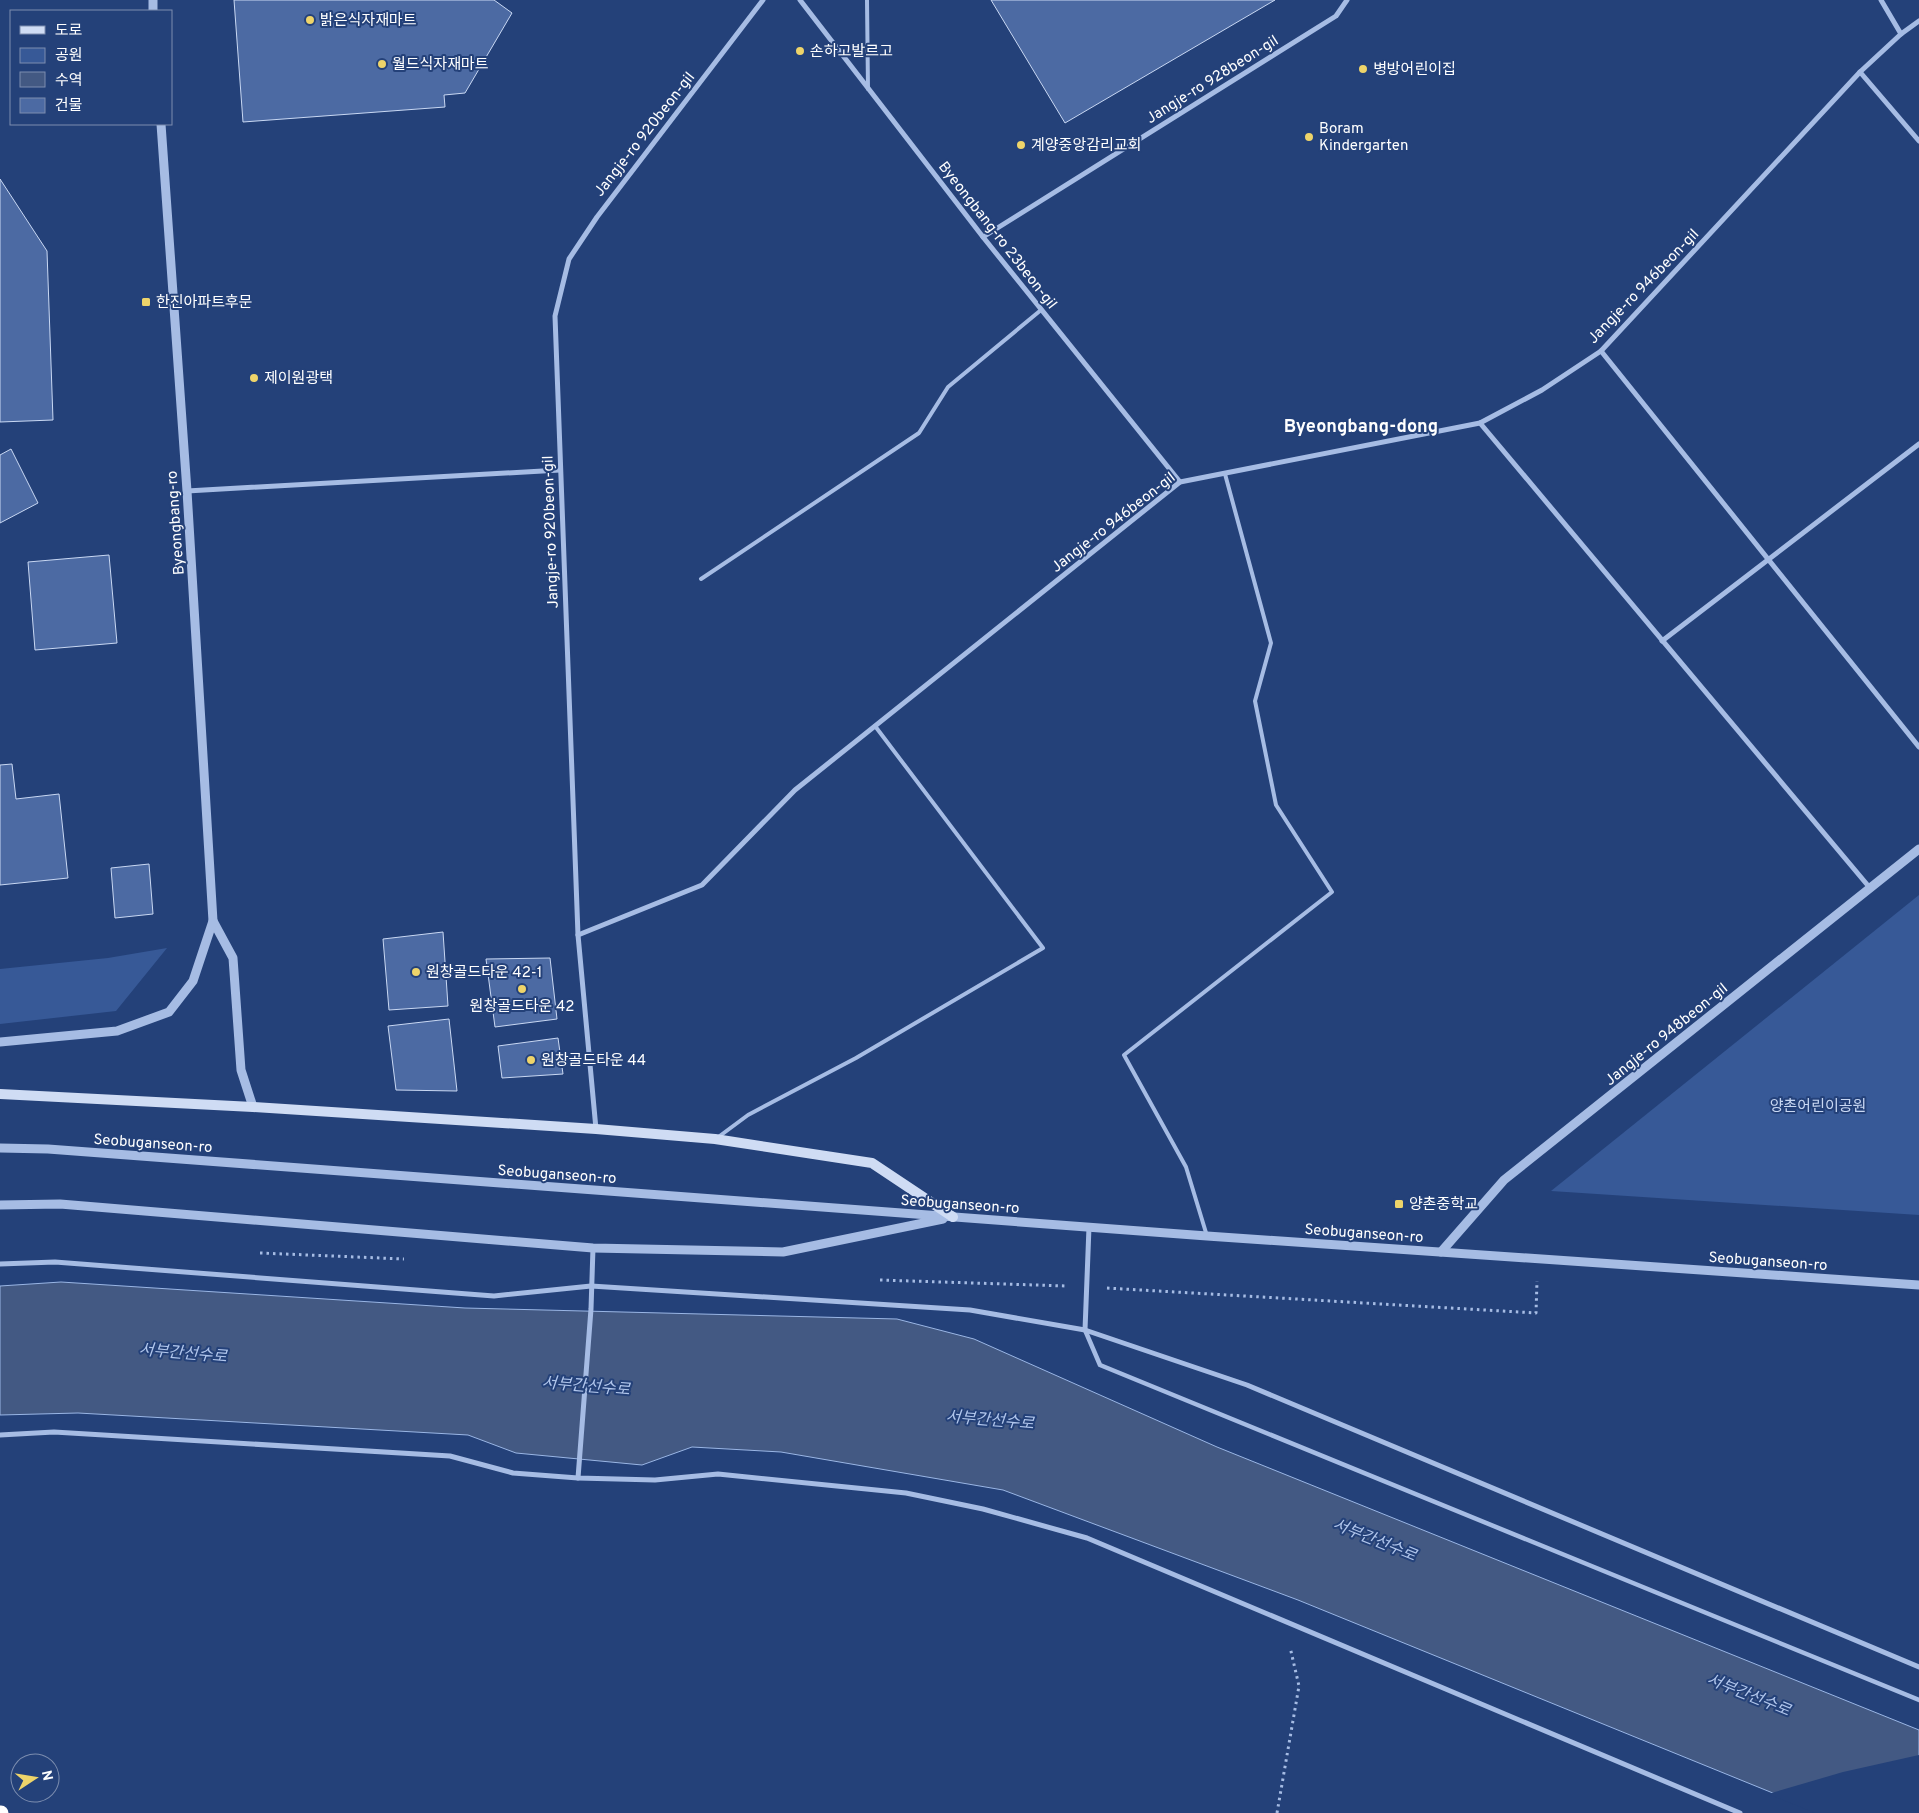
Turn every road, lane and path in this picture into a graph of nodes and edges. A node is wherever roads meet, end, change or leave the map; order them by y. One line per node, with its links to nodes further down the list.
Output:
1 (763, 0): 17 (street, Jangje-ro 920beon-gil)
2 (800, 0): 9 (street, Byeongbang-ro 23beon-gil)
3 (867, 0): 9 (lane)
4 (1347, 0): 12 (street, Jangje-ro 928beon-gil)
5 (1882, 0): 7 (street)
6 (1919, 21): 7 (street, Jangje-ro 946beon-gil)
7 (1901, 34): 8 (street, Jangje-ro 946beon-gil)
8 (1860, 72): 11 (street); 14 (street, Jangje-ro 946beon-gil)
9 (868, 89): 12 (street, Byeongbang-ro 23beon-gil)
10 (161, 125): 20 (street, Byeongbang-ro)
11 (1919, 141)
12 (983, 238): 13 (street, Byeongbang-ro 23beon-gil)
13 (1041, 310): 19 (street, Byeongbang-ro 23beon-gil); 22 (lane)
14 (1601, 350): 15 (street, Jangje-ro 946beon-gil); 21 (street)
15 (1480, 423): 18 (street, Jangje-ro 946beon-gil); 23 (street)
16 (1919, 444): 21 (street)
17 (560, 470): 20 (street); 29 (street, Jangje-ro 920beon-gil)
18 (1226, 474): 19 (street, Jangje-ro 946beon-gil); 39 (lane)
19 (1180, 482): 24 (street, Jangje-ro 946beon-gil)
20 (187, 491): 28 (street, Byeongbang-ro)
21 (1768, 560): 23 (street); 25 (street)
22 (701, 579)
23 (1662, 641): 27 (street)
24 (875, 726): 29 (street, Jangje-ro 946beon-gil); 34 (lane)
25 (1919, 747)
26 (1919, 849): 27 (street, Jangje-ro 948beon-gil)
27 (1870, 889): 41 (street, Jangje-ro 948beon-gil)
28 (213, 921): 30 (street); 32 (street)
29 (578, 935): 33 (street, Jangje-ro 920beon-gil)
30 (0, 1042)
31 (0, 1094): 32 (main road)
32 (253, 1107): 33 (main road)
33 (596, 1129): 34 (main road)
34 (715, 1139): 37 (main road)
35 (0, 1148): 37 (street, Seobuganseon-ro)
36 (0, 1205): 40 (street)
37 (953, 1217): 38 (street, Seobuganseon-ro); 40 (street)
38 (1090, 1227): 39 (street, Seobuganseon-ro); 45 (street)
39 (1207, 1236): 41 (street, Seobuganseon-ro)
40 (593, 1248): 44 (street)
41 (1441, 1252): 43 (street, Seobuganseon-ro)
42 (0, 1264): 44 (street)
43 (1919, 1285)
44 (591, 1286): 45 (street); 47 (street)
45 (1085, 1330): 49 (street); 50 (street)
46 (0, 1435): 47 (street)
47 (578, 1478): 52 (street)
48 (1289, 1642): 51 (path)
49 (1919, 1667)
50 (1919, 1700)
51 (1277, 1813)
52 (1740, 1813)

